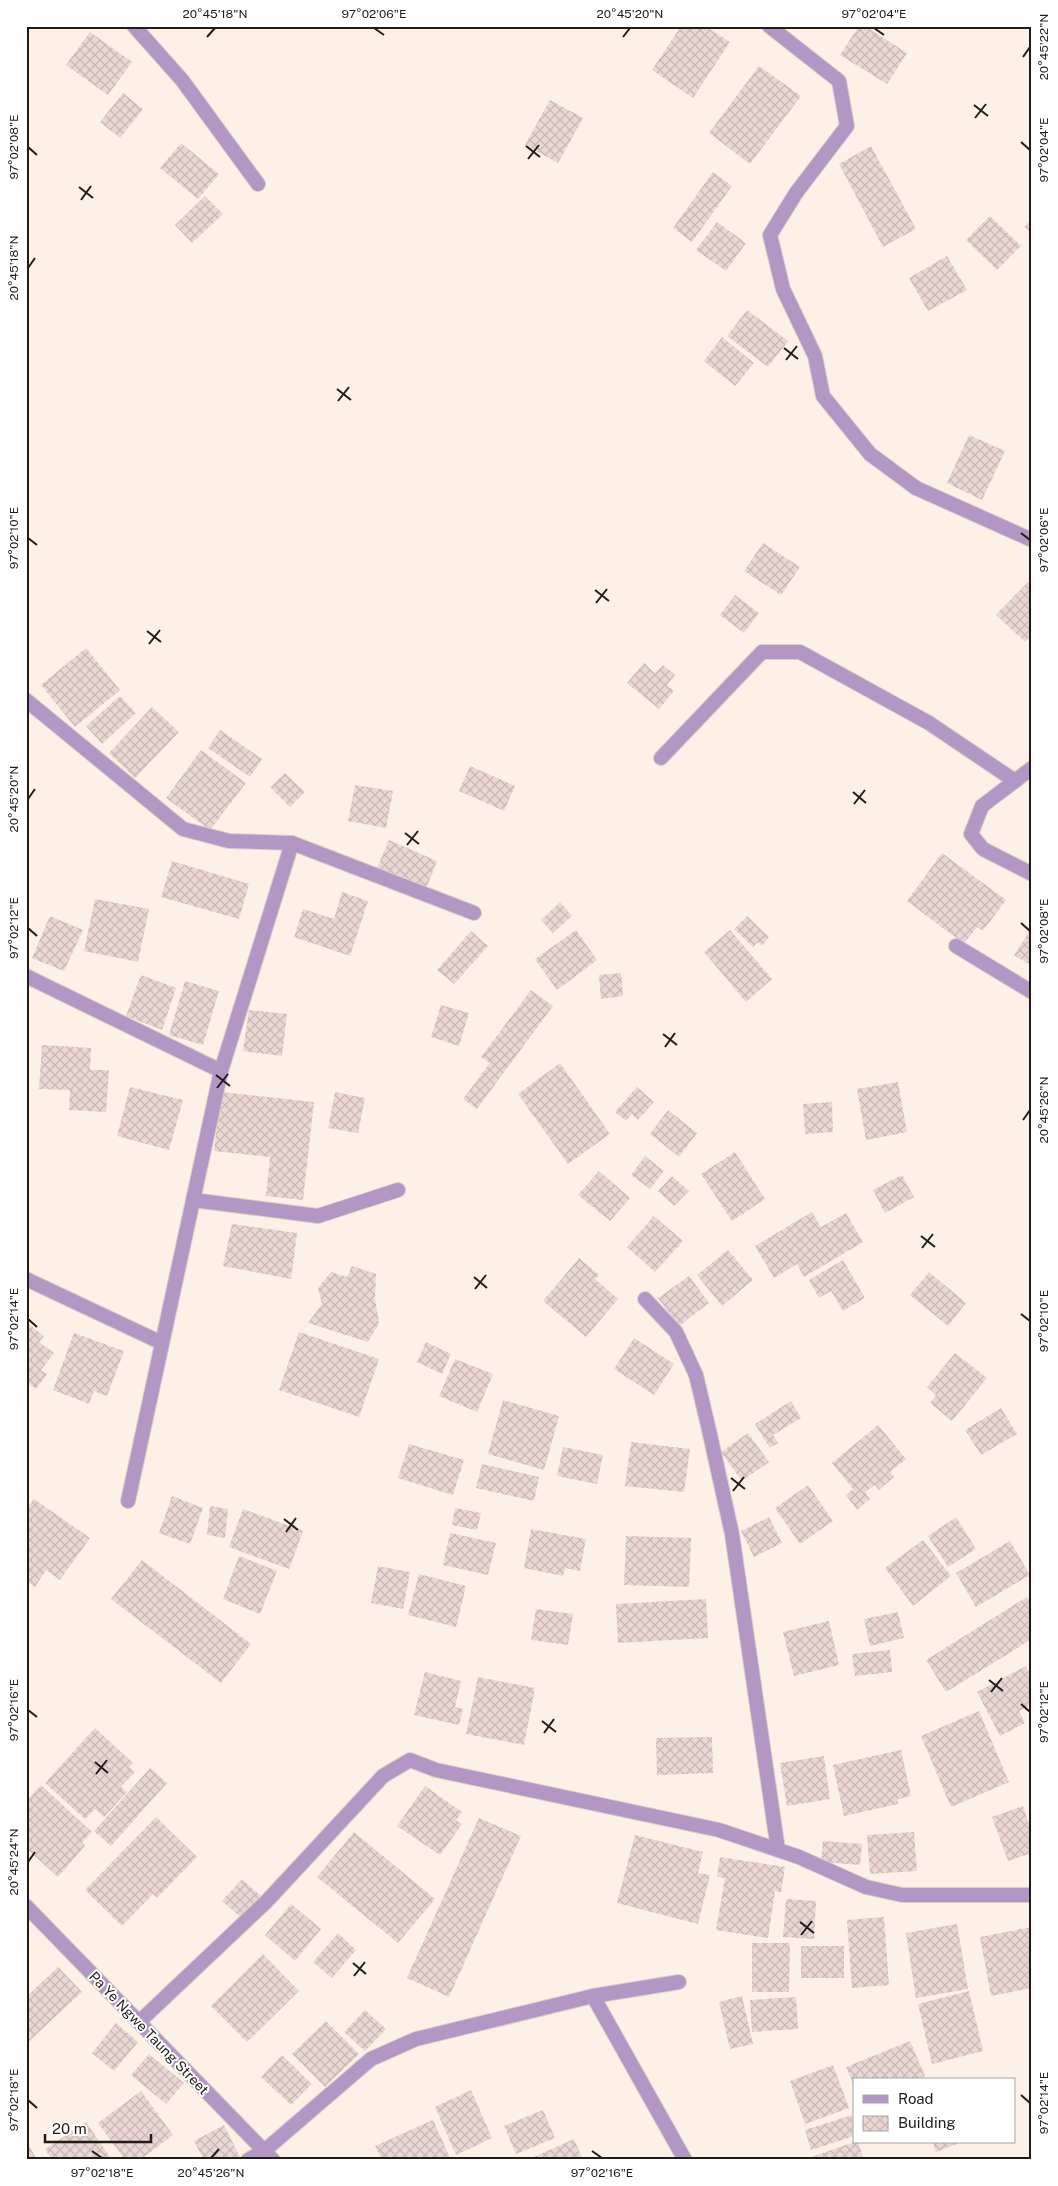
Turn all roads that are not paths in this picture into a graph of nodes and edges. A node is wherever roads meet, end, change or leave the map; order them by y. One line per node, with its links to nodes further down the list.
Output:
1 (134, 26): 3 (street)
2 (769, 26): 4 (street)
3 (258, 184)
4 (1032, 540)
5 (26, 700): 9 (street)
6 (661, 758): 8 (street)
7 (1032, 768): 8 (street)
8 (1014, 781): 10 (street)
9 (292, 843): 11 (street); 15 (street)
10 (1032, 874)
11 (474, 913)
12 (956, 946): 14 (street)
13 (26, 976): 15 (street)
14 (1032, 992)
15 (221, 1071): 17 (street)
16 (398, 1190): 17 (street)
17 (193, 1200): 20 (street)
18 (26, 1279): 20 (street)
19 (645, 1299): 22 (street)
20 (162, 1344): 21 (street)
21 (128, 1501)
22 (778, 1850): 23 (street); 27 (street)
23 (1032, 1895)
24 (26, 1906): 27 (street, Pa Ye Ngwe Taung Street)
25 (678, 1982): 26 (street)
26 (592, 1996): 28 (street); 30 (street)
27 (139, 2022): 28 (street, Pa Ye Ngwe Taung Street)
28 (268, 2155): 29 (street)
29 (248, 2160)
30 (685, 2160)

